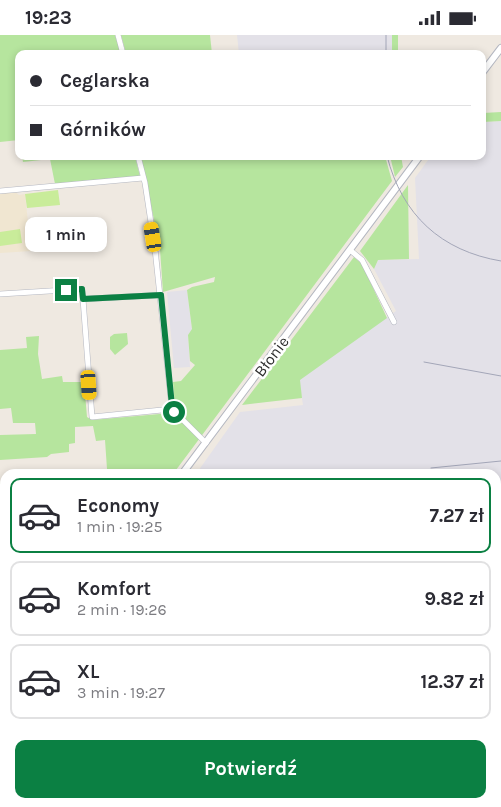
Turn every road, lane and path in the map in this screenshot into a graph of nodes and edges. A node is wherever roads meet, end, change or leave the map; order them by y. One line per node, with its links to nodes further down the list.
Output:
1 (118, 35): 3 (street)
2 (501, 48): 4 (street)
3 (122, 50)
4 (486, 68)
5 (139, 160): 7 (street)
6 (417, 160): 9 (street, Błonie)
7 (143, 178): 8 (street); 11 (street)
8 (0, 191)
9 (350, 250): 13 (street); 15 (street, Błonie)
10 (0, 294): 12 (street)
11 (161, 295): 12 (street); 14 (street)
12 (83, 299): 14 (street)
13 (394, 322)
14 (172, 409): 15 (street)
15 (206, 443): 16 (street, Błonie)
16 (191, 463): 17 (street, Błonie); 18 (street, Błonie)
17 (186, 469)
18 (189, 469)

